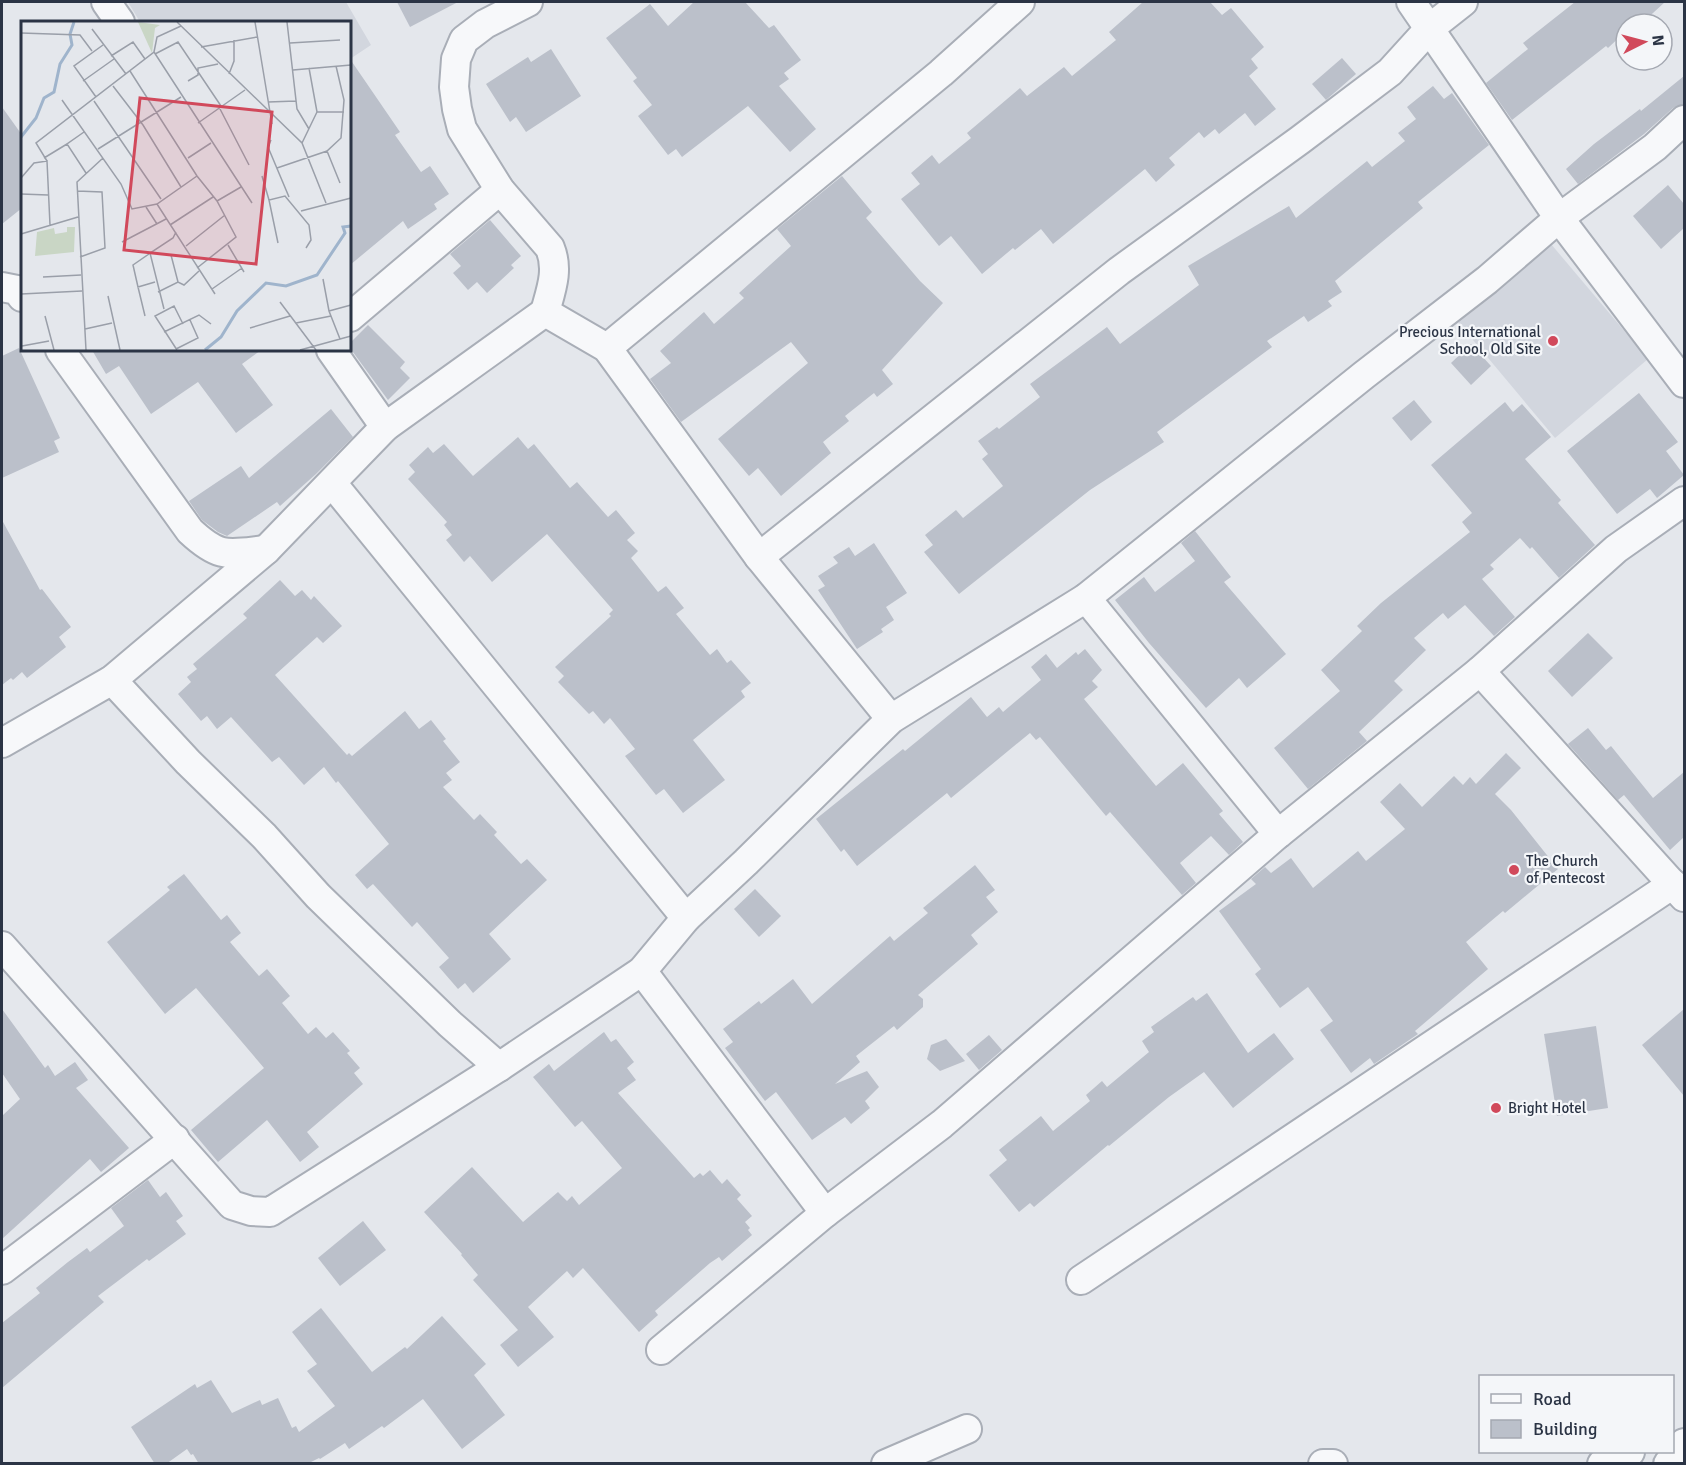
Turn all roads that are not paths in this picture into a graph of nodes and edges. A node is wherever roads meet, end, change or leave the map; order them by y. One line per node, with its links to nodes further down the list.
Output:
1 (106, 2): 6 (street)
2 (528, 2): 9 (street)
3 (1020, 2): 15 (street)
4 (1411, 2): 7 (street)
5 (1463, 2): 7 (street)
6 (119, 21)
7 (1430, 28): 10 (street); 23 (street)
8 (1684, 120): 10 (street)
9 (500, 190): 13 (street); 14 (street)
10 (1559, 218): 18 (street); 24 (street)
11 (2, 286): 12 (street)
12 (21, 296)
13 (545, 312): 15 (street); 19 (street)
14 (351, 316)
15 (607, 348): 23 (street)
16 (61, 351): 22 (street)
17 (332, 351): 19 (street)
18 (1684, 383)
19 (385, 427): 20 (street)
20 (332, 483): 22 (street); 31 (street)
21 (1684, 501): 25 (street)
22 (266, 550): 26 (street)
23 (759, 557): 27 (street)
24 (1086, 598): 27 (street); 29 (street)
25 (1480, 671): 29 (street); 30 (street)
26 (112, 680): 28 (street); 34 (street)
27 (891, 719): 31 (street)
28 (2, 744)
29 (1278, 834): 36 (street)
30 (1679, 890): 38 (street)
31 (686, 918): 33 (street)
32 (2, 946): 35 (street)
33 (642, 971): 34 (street); 36 (street)
34 (499, 1067): 35 (street)
35 (175, 1139): 37 (street)
36 (825, 1213): 39 (street)
37 (2, 1270)
38 (1081, 1280)
39 (661, 1350)
40 (967, 1429): 43 (street)
41 (1684, 1443): 47 (street)
42 (1628, 1453): 46 (street)
43 (886, 1464)
44 (1323, 1464): 45 (street)
45 (1333, 1464)
46 (1602, 1464)
47 (1668, 1464)

